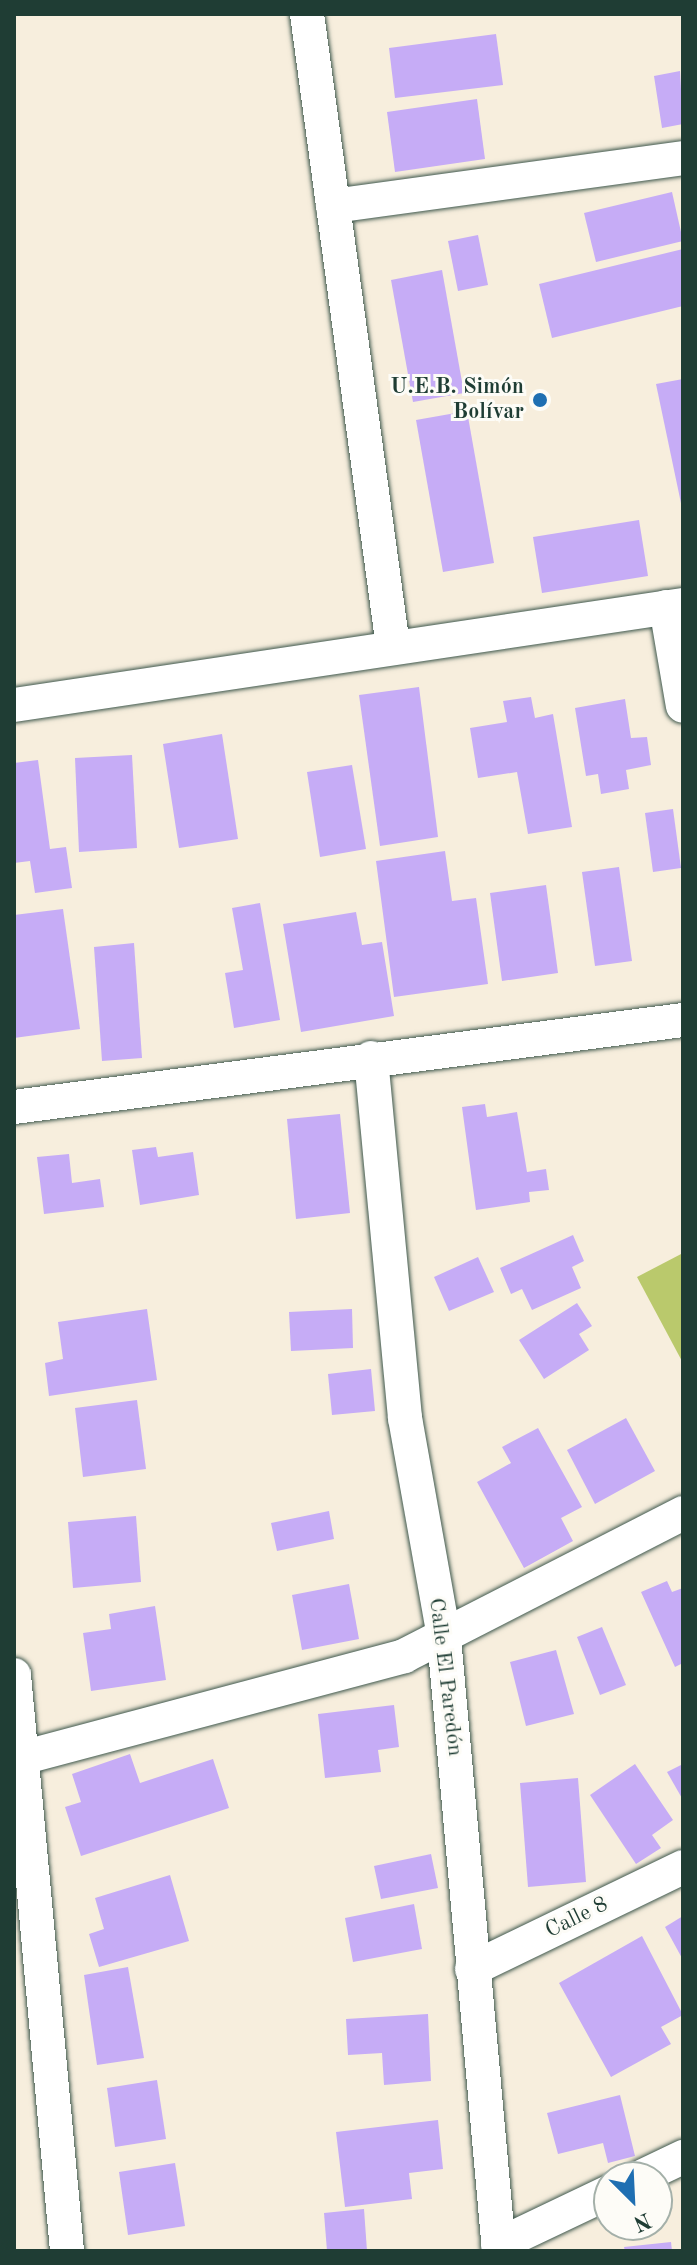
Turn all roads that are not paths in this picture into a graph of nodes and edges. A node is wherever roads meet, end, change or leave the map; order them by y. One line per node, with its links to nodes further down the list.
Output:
1 (307, 14): 3 (street)
2 (683, 158): 3 (street)
3 (333, 206): 5 (street)
4 (674, 606): 5 (street); 7 (street)
5 (393, 647): 6 (street)
6 (14, 705)
7 (683, 706)
8 (683, 1020): 9 (street)
9 (371, 1058): 10 (street); 12 (street, Calle El Paredón)
10 (14, 1107)
11 (683, 1513): 12 (street)
12 (444, 1638): 14 (street); 16 (street, Calle El Paredón)
13 (14, 1675): 14 (street)
14 (18, 1758): 19 (street)
15 (683, 1867): 16 (street, Calle 8)
16 (472, 1969): 18 (street, Calle El Paredón)
17 (593, 2200): 18 (street)
18 (498, 2248)
19 (67, 2251)

